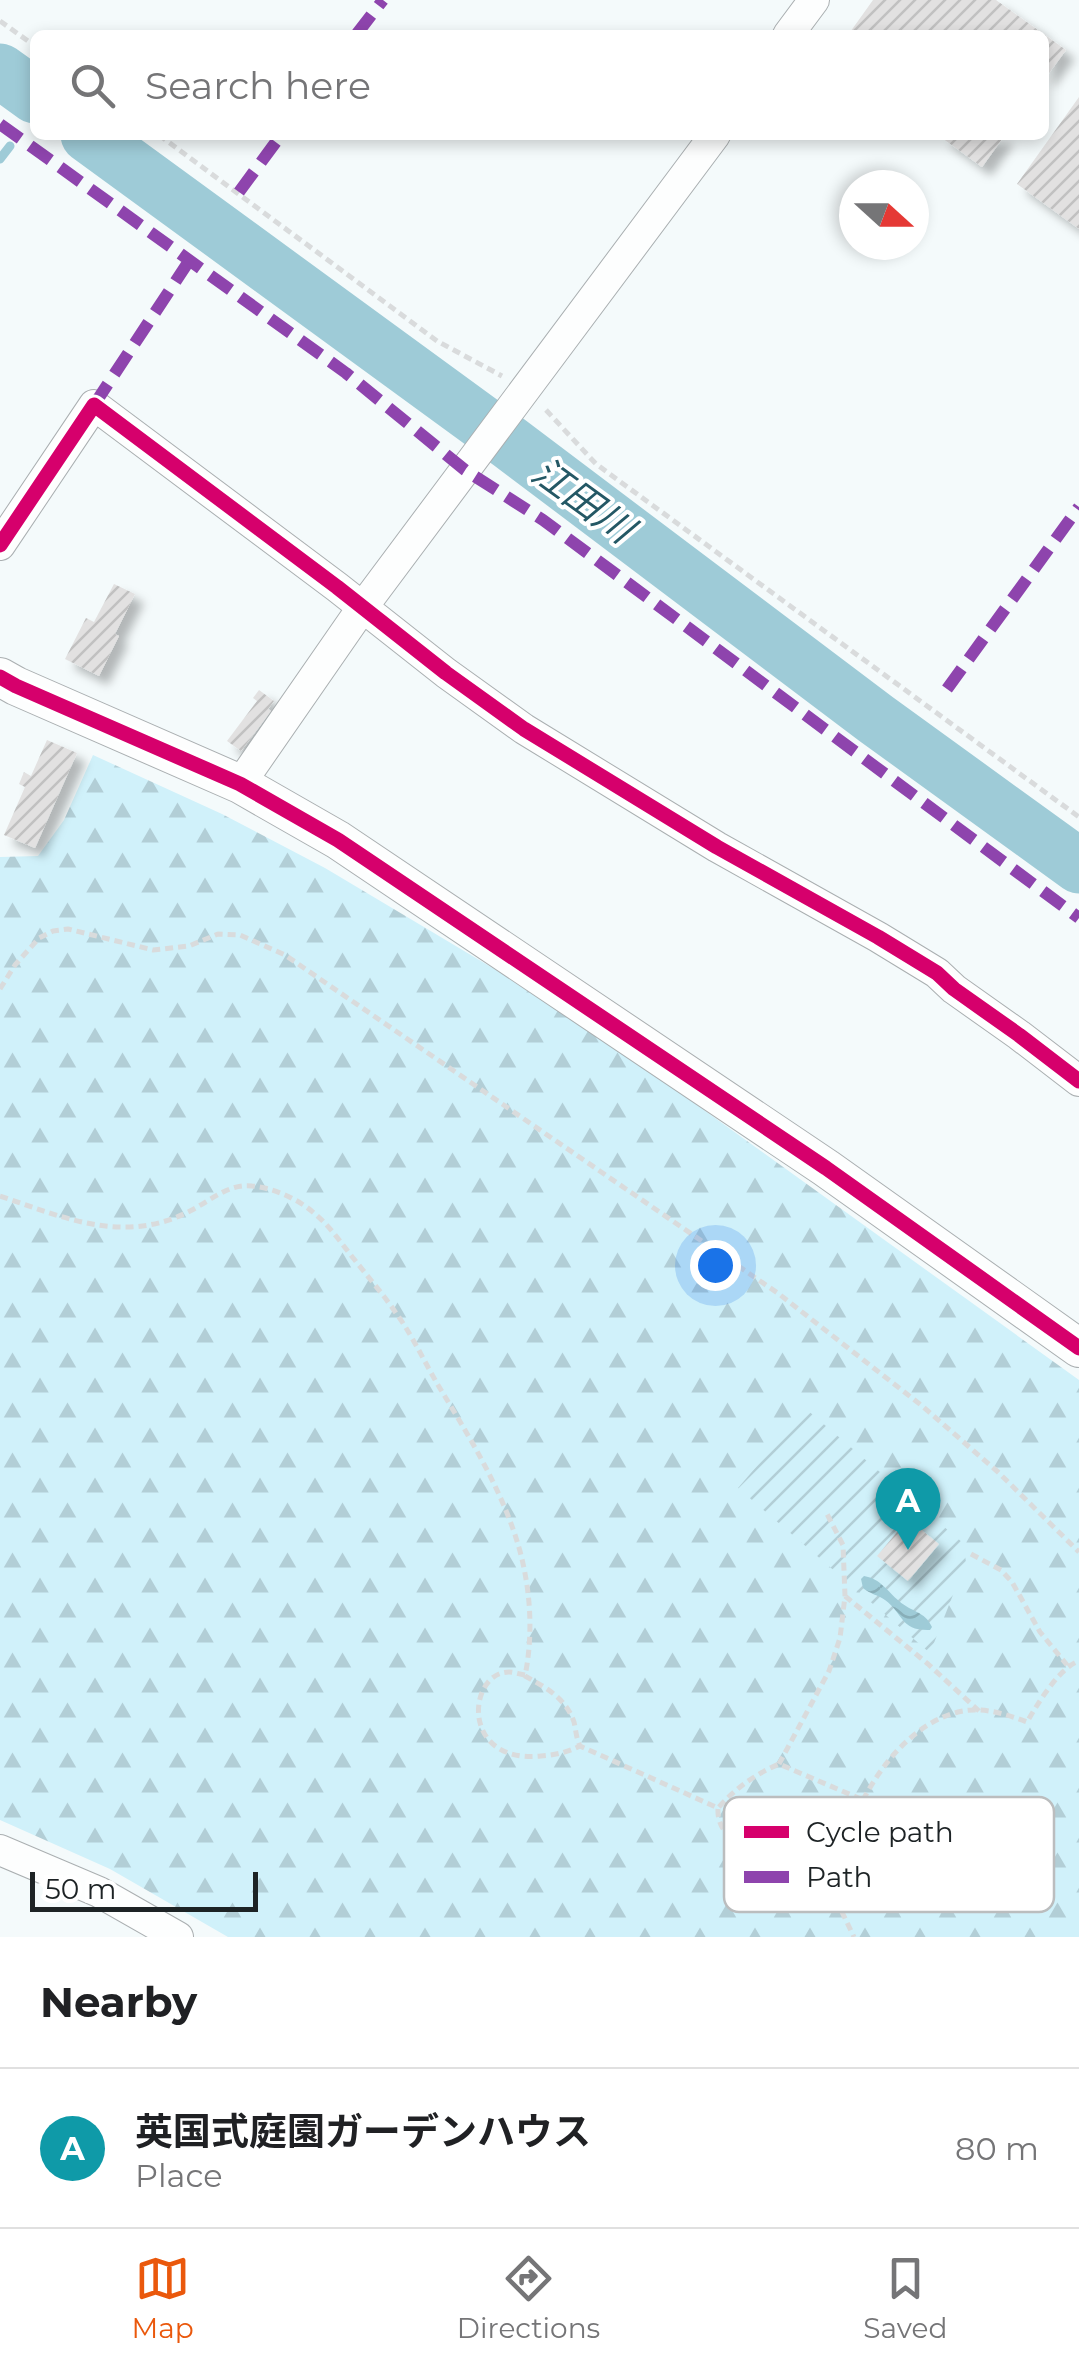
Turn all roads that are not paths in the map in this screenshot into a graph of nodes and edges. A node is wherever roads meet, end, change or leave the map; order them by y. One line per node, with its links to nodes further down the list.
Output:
1 (814, 0): 2 (street)
2 (792, 30)
3 (710, 140): 5 (street)
4 (0, 545): 5 (street)
5 (362, 608): 7 (street); 8 (street)
6 (0, 677): 7 (street)
7 (240, 784): 9 (street)
8 (1079, 1081)
9 (1079, 1348)
10 (0, 1850): 11 (street)
11 (178, 1937)

